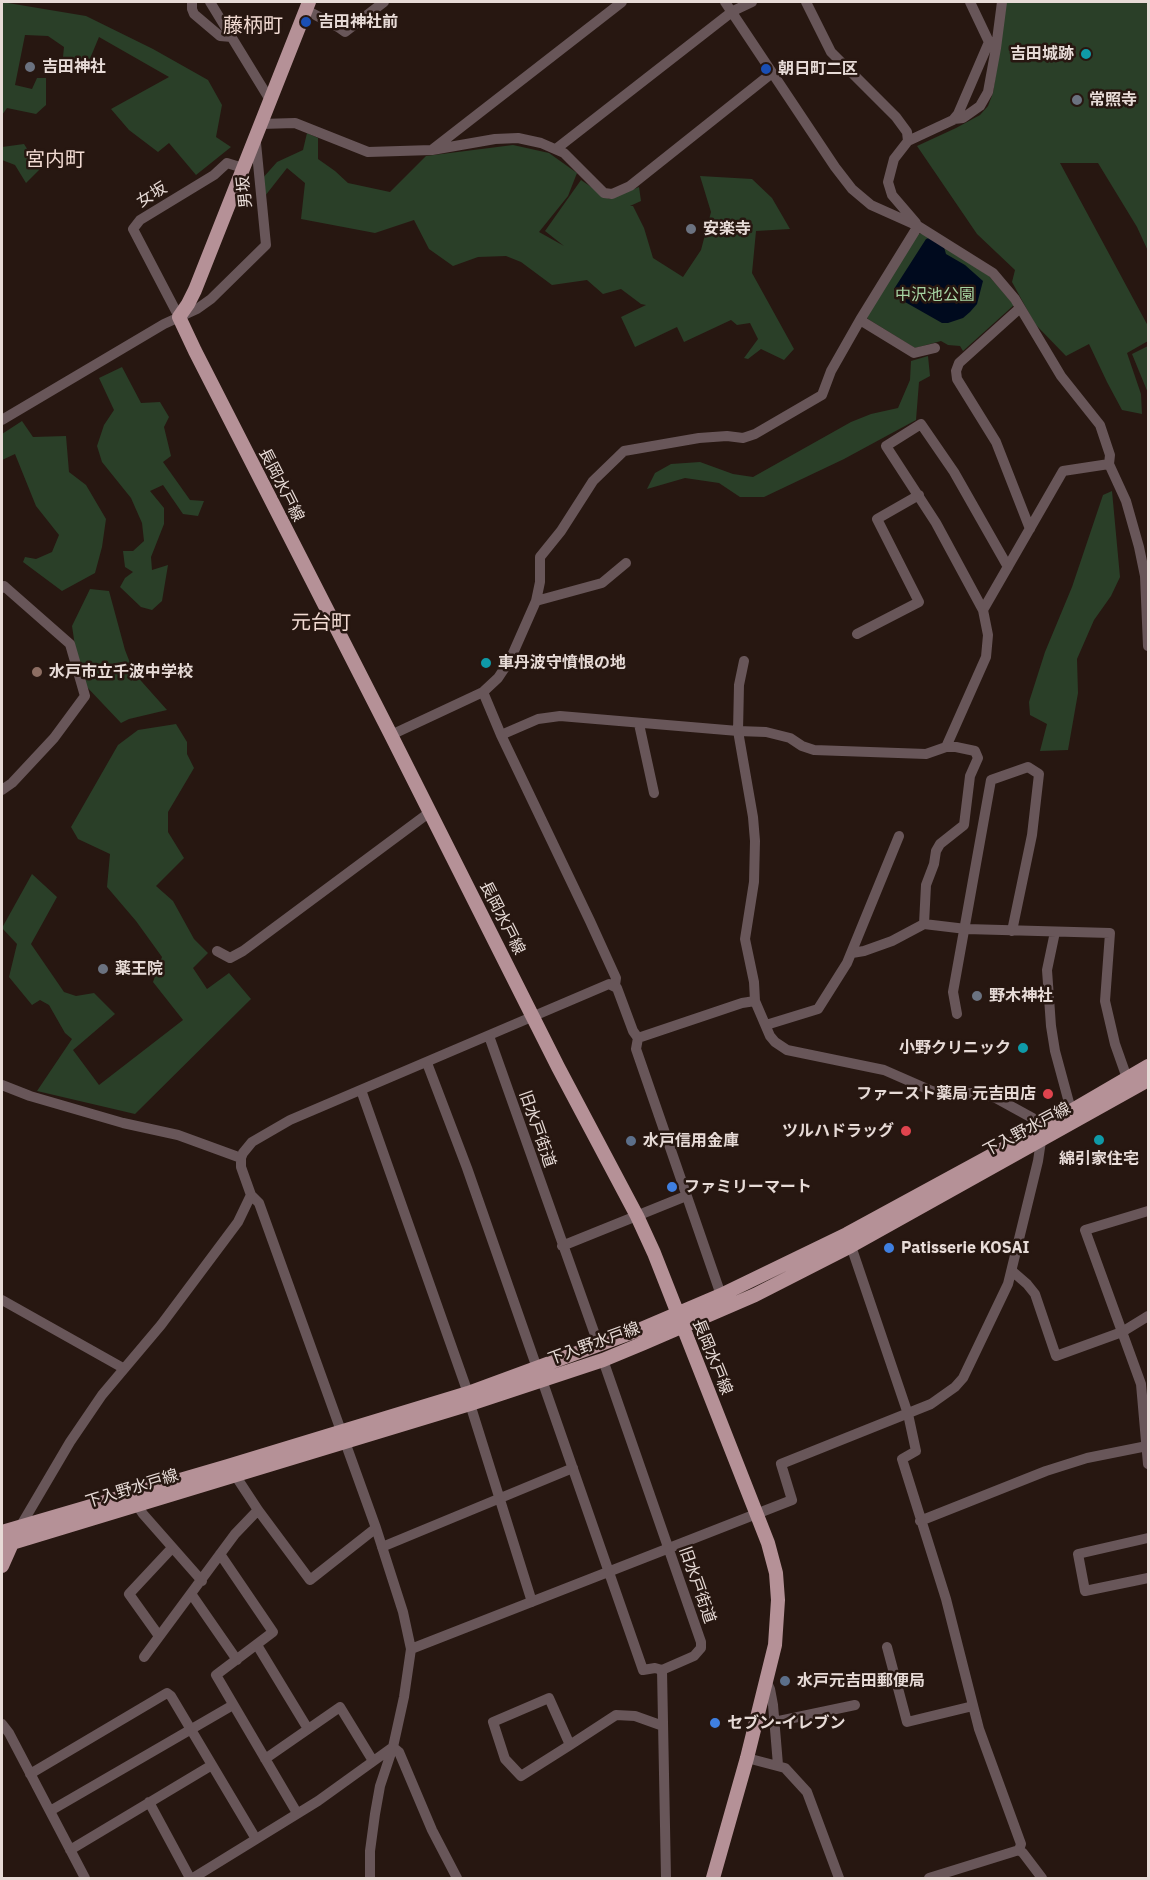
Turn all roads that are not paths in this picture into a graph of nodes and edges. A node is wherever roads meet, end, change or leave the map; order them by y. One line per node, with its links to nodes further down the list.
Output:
1 (192, 2): 12 (street)
2 (210, 2): 12 (street)
3 (384, 2): 10 (street)
4 (622, 2): 19 (street)
5 (725, 2): 11 (street)
6 (752, 2): 11 (street)
7 (806, 2): 17 (street)
8 (970, 2): 15 (street)
9 (1002, 2): 15 (street)
10 (307, 6): 14 (main road)
11 (733, 11): 13 (street); 18 (street)
12 (232, 37): 14 (street)
13 (772, 73): 18 (street); 21 (street)
14 (270, 100): 16 (main road)
15 (952, 120): 17 (street)
16 (258, 130): 19 (street); 20 (main road); 23 (street, 男坂)
17 (908, 141): 21 (street)
18 (556, 149): 19 (street)
19 (432, 150)
20 (243, 168): 23 (main road); 23 (street, 女坂)
21 (918, 226): 22 (street); 24 (street)
22 (1020, 309): 27 (street); 29 (street)
23 (178, 317): 26 (street); 42 (main road, 長岡水戸線)
24 (860, 320): 25 (street); 34 (street)
25 (935, 348)
26 (2, 420)
27 (1109, 464): 29 (street); 32 (street)
28 (919, 495): 31 (street); 35 (street); 36 (street)
29 (1030, 529): 31 (street)
30 (626, 563): 34 (street)
31 (1008, 567): 35 (street)
32 (1147, 577): 37 (street)
33 (2, 588): 45 (street)
34 (536, 601): 39 (street)
35 (983, 610): 44 (street)
36 (856, 634)
37 (1149, 646)
38 (744, 661): 41 (street)
39 (483, 692): 42 (street); 43 (street)
40 (639, 724): 41 (street); 43 (street); 46 (street)
41 (738, 731): 44 (street); 56 (street)
42 (392, 735): 47 (main road, 長岡水戸線)
43 (501, 735): 55 (street)
44 (946, 747): 49 (street)
45 (2, 790)
46 (654, 793)
47 (430, 812): 53 (street); 58 (main road, 長岡水戸線)
48 (899, 836): 54 (street)
49 (924, 924): 50 (street); 54 (street)
50 (966, 929): 51 (street); 51 (street); 57 (street)
51 (1012, 931): 52 (street)
52 (1055, 932): 64 (street); 68 (street)
53 (217, 951)
54 (852, 953): 59 (street)
55 (615, 985): 58 (street); 61 (street)
56 (755, 1001): 59 (street); 61 (street)
57 (957, 1014)
58 (533, 1016): 60 (street); 74 (main road, 長岡水戸線)
59 (766, 1026): 69 (street)
60 (489, 1035): 62 (street); 75 (street, 旧水戸街道)
61 (638, 1038): 72 (street)
62 (427, 1063): 67 (street); 86 (street)
63 (1149, 1066): 64 (main road, 下入野水戸線)
64 (1127, 1078): 68 (main road, 下入野水戸線)
65 (1149, 1080): 69 (main road, 下入野水戸線)
66 (2, 1085): 70 (street)
67 (361, 1090): 70 (street); 87 (street)
68 (1071, 1110): 69 (main road, 下入野水戸線)
69 (1040, 1135): 76 (main road, 下入野水戸線); 77 (street); 78 (main road, 下入野水戸線)
70 (241, 1158): 71 (street)
71 (251, 1195): 85 (street); 89 (street)
72 (686, 1196): 74 (street); 78 (street)
73 (1149, 1211): 82 (street)
74 (637, 1216): 75 (street); 81 (main road, 長岡水戸線)
75 (562, 1246): 83 (street, 旧水戸街道)
76 (851, 1246): 81 (main road, 下入野水戸線); 88 (street)
77 (1012, 1271): 82 (street); 88 (street)
78 (721, 1295): 81 (main road, 下入野水戸線)
79 (2, 1300): 85 (street)
80 (1149, 1316): 82 (street)
81 (680, 1321): 83 (main road, 下入野水戸線); 84 (main road, 下入野水戸線); 97 (main road, 長岡水戸線)
82 (1122, 1332): 90 (street)
83 (599, 1346): 86 (main road, 下入野水戸線)
84 (603, 1360): 86 (main road, 下入野水戸線); 106 (street, 旧水戸街道)
85 (123, 1368): 99 (street)
86 (540, 1374): 87 (main road, 下入野水戸線); 92 (street)
87 (469, 1399): 89 (main road, 下入野水戸線); 94 (street)
88 (908, 1414): 97 (street); 98 (street)
89 (343, 1437): 93 (main road, 下入野水戸線); 99 (main road, 下入野水戸線); 100 (street)
90 (1146, 1446): 91 (street); 98 (street)
91 (1149, 1464)
92 (573, 1468): 94 (street); 109 (street)
93 (235, 1475): 95 (main road, 下入野水戸線); 96 (street)
94 (500, 1498): 104 (street); 113 (street)
95 (137, 1504): 103 (main road, 下入野水戸線); 105 (street)
96 (258, 1510): 100 (street); 107 (street)
97 (758, 1514): 106 (street); 121 (main road, 長岡水戸線)
98 (920, 1521): 124 (street)
99 (20, 1527): 101 (main road, 下入野水戸線); 103 (main road)
100 (376, 1528): 104 (street)
101 (2, 1532)
102 (1149, 1538): 110 (street)
103 (7, 1544): 108 (main road)
104 (382, 1547): 117 (street)
105 (172, 1548): 111 (street); 114 (street)
106 (669, 1549): 109 (street); 120 (street, 旧水戸街道)
107 (220, 1554): 111 (street); 115 (street)
108 (2, 1566)
109 (610, 1572): 113 (street); 120 (street)
110 (1149, 1578)
111 (202, 1581): 112 (street)
112 (192, 1595): 114 (street); 119 (street)
113 (532, 1602): 117 (street)
114 (159, 1636): 118 (street)
115 (257, 1645): 119 (street); 128 (street)
116 (887, 1647): 124 (street)
117 (411, 1649): 131 (street)
118 (144, 1657)
119 (237, 1660): 122 (street)
120 (662, 1670): 127 (street)
121 (767, 1683): 125 (street); 132 (main road, 長岡水戸線)
122 (233, 1705): 129 (street); 133 (street)
123 (855, 1705): 125 (street)
124 (973, 1706): 143 (street)
125 (774, 1722): 136 (street)
126 (2, 1724): 137 (street)
127 (663, 1726): 130 (street); 148 (street)
128 (308, 1729): 133 (street); 134 (street)
129 (191, 1730): 135 (street); 137 (street); 139 (street)
130 (570, 1744): 130 (street)
131 (393, 1747): 134 (street); 146 (street); 147 (street)
132 (747, 1758): 136 (street); 149 (main road, 長岡水戸線)
133 (265, 1759): 140 (street)
134 (373, 1761): 140 (street)
135 (212, 1765): 138 (street); 141 (street)
136 (778, 1765): 150 (street)
137 (30, 1774): 139 (street)
138 (149, 1803): 142 (street); 145 (street)
139 (50, 1811): 142 (street)
140 (297, 1813): 141 (street)
141 (256, 1839): 145 (street)
142 (69, 1850): 144 (street)
143 (1019, 1850): 151 (street); 152 (street)
144 (85, 1878)
145 (192, 1878)
146 (370, 1878)
147 (457, 1878)
148 (666, 1878)
149 (713, 1878)
150 (839, 1878)
151 (929, 1878)
152 (1042, 1878)

